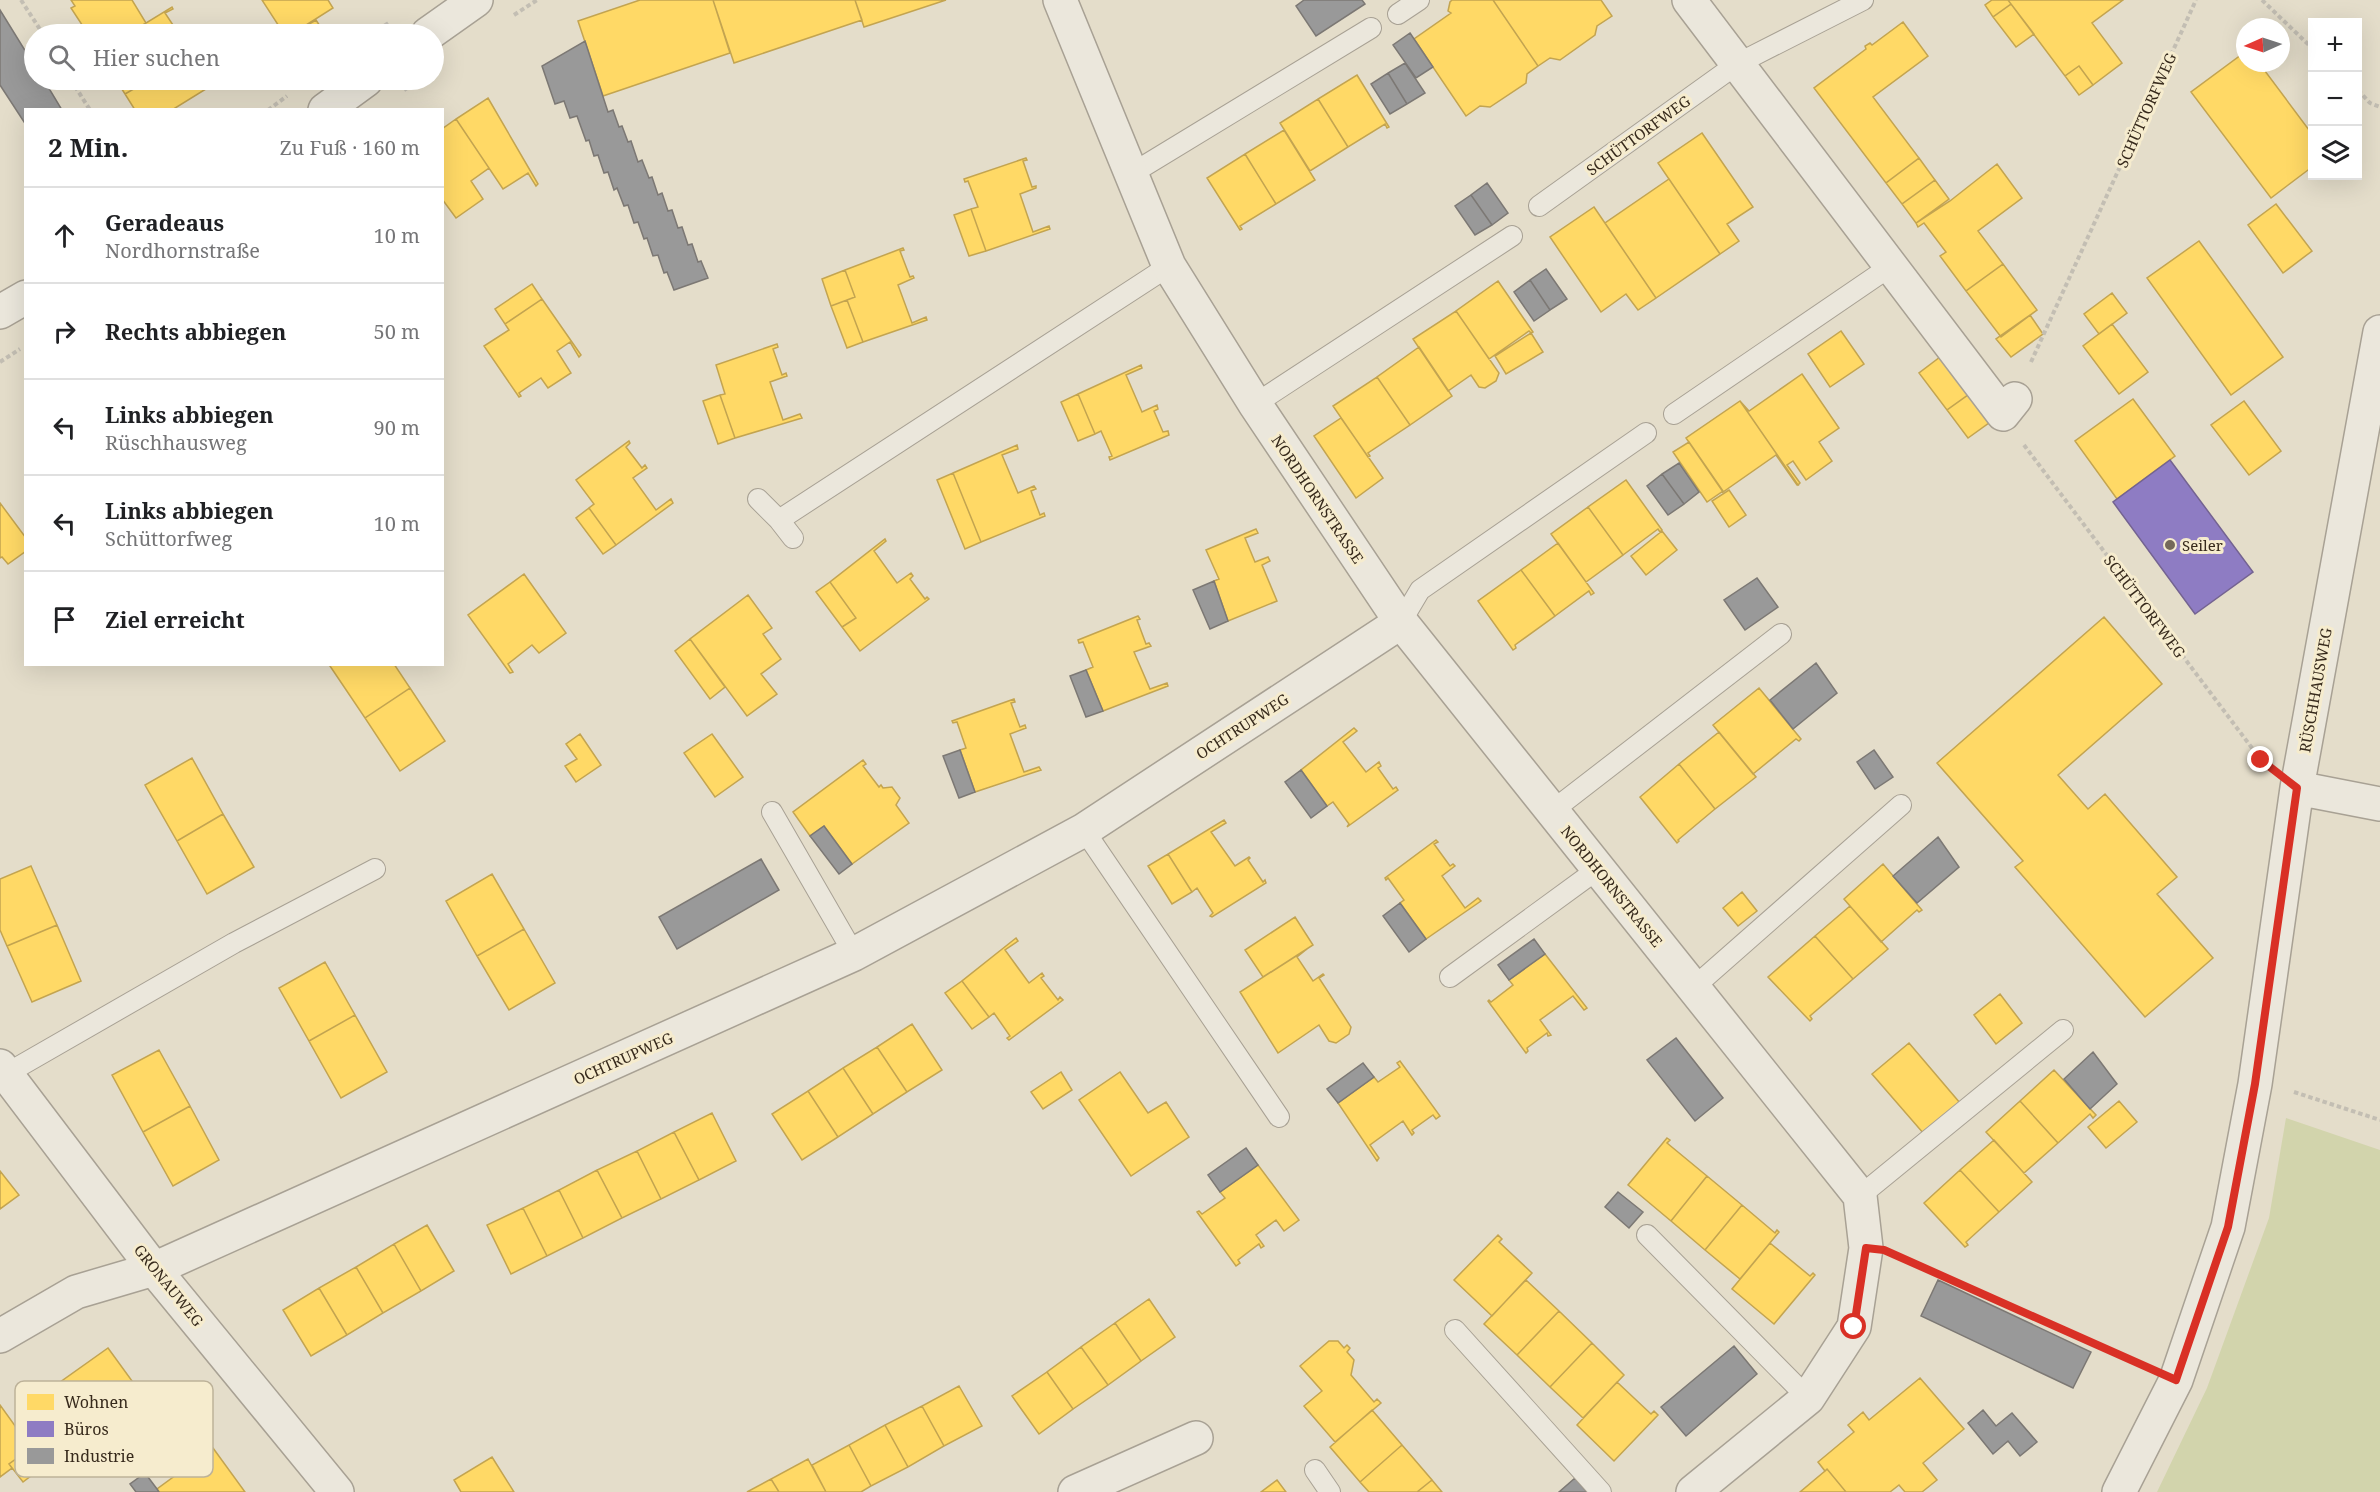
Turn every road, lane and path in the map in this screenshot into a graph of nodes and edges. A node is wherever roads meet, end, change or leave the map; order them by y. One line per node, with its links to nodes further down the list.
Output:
1 (21, 0): 10 (path)
2 (476, 0): 11 (street)
3 (1060, 0): 21 (street, NORDHORNSTRASSE)
4 (1419, 0): 9 (lane)
5 (1689, 0): 14 (street)
6 (1863, 0): 14 (lane, SCHÜTTORFWEG)
7 (2196, 0): 32 (path, SCHÜTTORFWEG)
8 (2262, 0): 13 (path)
9 (1398, 14)
10 (37, 24)
11 (442, 24)
12 (1371, 28): 21 (lane)
13 (2308, 43)
14 (1737, 64): 22 (lane, SCHÜTTORFWEG); 24 (street)
15 (77, 90): 19 (path)
16 (352, 90): 20 (street)
17 (2362, 94): 18 (path)
18 (2380, 107)
19 (89, 108)
20 (328, 108)
21 (1131, 174): 25 (street, NORDHORNSTRASSE)
22 (1539, 206)
23 (1512, 236): 31 (lane)
24 (1891, 266): 32 (street); 33 (lane)
25 (1169, 267): 31 (street, NORDHORNSTRASSE); 36 (lane)
26 (24, 298): 27 (street)
27 (0, 312)
28 (2380, 332): 40 (street, RÜSCHHAUSWEG)
29 (24, 347): 30 (path)
30 (0, 362)
31 (1255, 404): 38 (street, NORDHORNSTRASSE)
32 (2009, 406): 40 (path, SCHÜTTORFWEG)
33 (1674, 414)
34 (1646, 433): 38 (lane)
35 (758, 500): 36 (lane)
36 (779, 520): 37 (lane)
37 (793, 538)
38 (1401, 622): 43 (street, NORDHORNSTRASSE); 45 (street, OCHTRUPWEG)
39 (1780, 634): 43 (lane)
40 (2297, 788): 41 (street); 62 (street, RÜSCHHAUSWEG)
41 (2380, 804)
42 (1901, 805): 50 (lane)
43 (1552, 811): 47 (street, NORDHORNSTRASSE)
44 (772, 813): 48 (lane)
45 (1084, 830): 48 (street, OCHTRUPWEG); 54 (lane)
46 (375, 869): 52 (lane, GRONAUWEG)
47 (1598, 869): 49 (lane); 50 (street, NORDHORNSTRASSE)
48 (854, 954): 59 (street, OCHTRUPWEG)
49 (1450, 977)
50 (1693, 988): 56 (street, NORDHORNSTRASSE)
51 (2063, 1030): 56 (lane)
52 (3, 1070): 59 (street, GRONAUWEG)
53 (2293, 1092): 55 (path)
54 (1279, 1116)
55 (2380, 1120)
56 (1860, 1196): 58 (street)
57 (1647, 1234): 63 (lane)
58 (1866, 1248): 62 (path); 63 (street)
59 (154, 1269): 61 (street, OCHTRUPWEG); 66 (street, GRONAUWEG)
60 (1455, 1330): 69 (lane)
61 (0, 1336)
62 (2176, 1380): 71 (street, RÜSCHHAUSWEG)
63 (1808, 1398): 70 (street)
64 (1196, 1438): 67 (street)
65 (1315, 1470): 68 (lane)
66 (337, 1492)
67 (1074, 1492)
68 (1330, 1492)
69 (1601, 1492)
70 (1693, 1492)
71 (2120, 1492)

